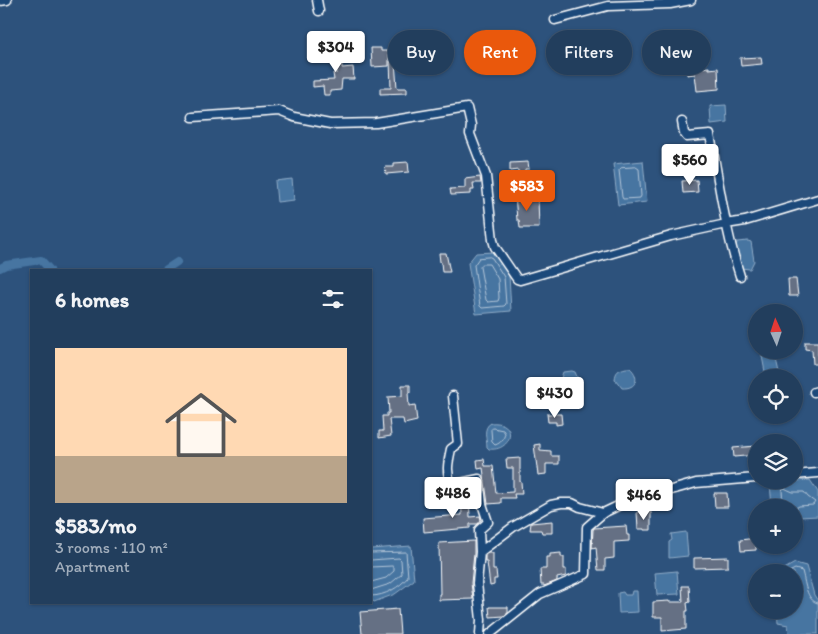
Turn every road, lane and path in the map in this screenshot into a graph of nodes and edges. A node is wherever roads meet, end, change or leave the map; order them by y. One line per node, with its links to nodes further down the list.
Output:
1 (7, 0): 4 (street)
2 (317, 0): 5 (street)
3 (690, 0): 6 (street)
4 (0, 1)
5 (319, 11)
6 (555, 20)
7 (193, 117): 10 (street)
8 (682, 122): 10 (street)
9 (818, 199): 10 (street)
10 (726, 224): 11 (street)
11 (740, 276)
12 (453, 396): 17 (street)
13 (818, 473): 14 (street)
14 (803, 474)
15 (748, 479): 16 (street)
16 (603, 513): 17 (street); 19 (street)
17 (480, 552): 18 (street)
18 (480, 634)
19 (490, 634)

